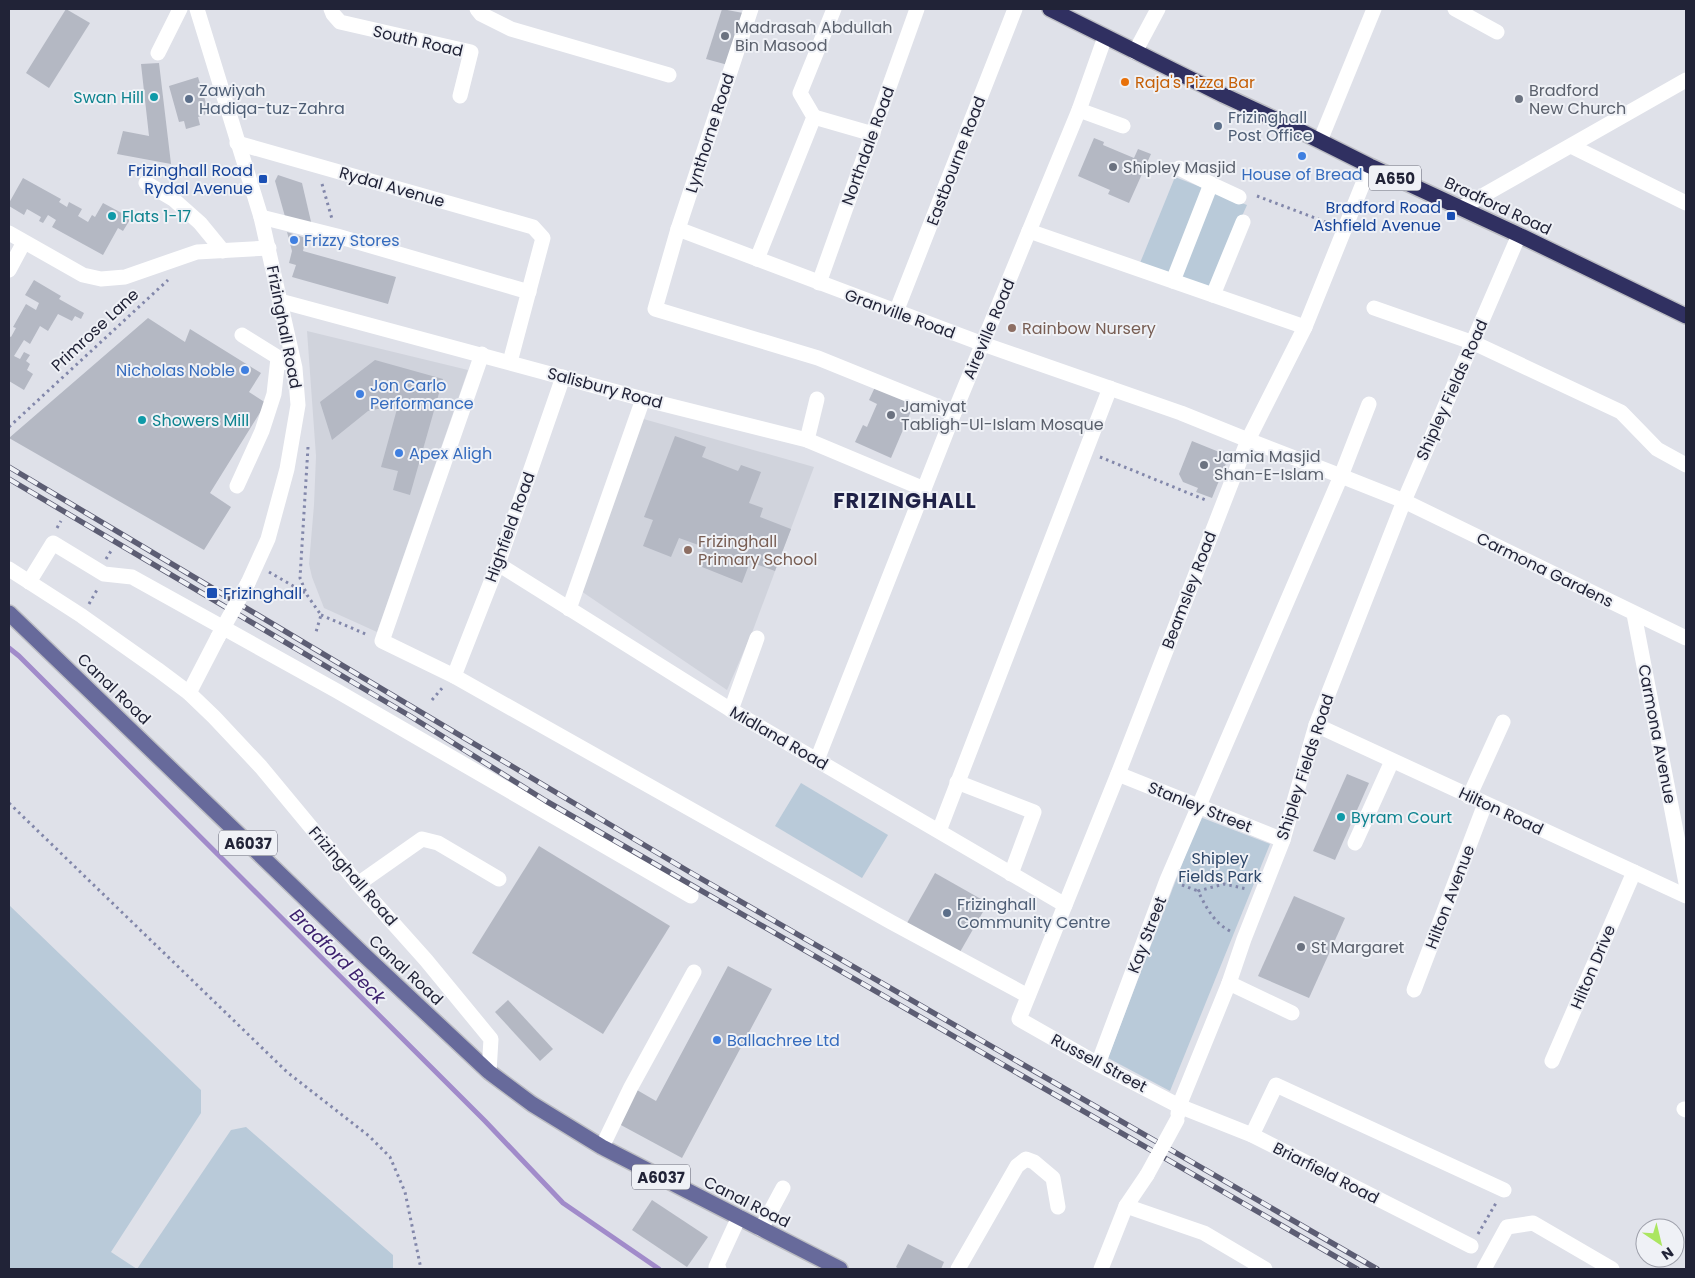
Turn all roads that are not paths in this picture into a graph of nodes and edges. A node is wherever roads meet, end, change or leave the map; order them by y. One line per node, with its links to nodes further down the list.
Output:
1 (180, 9): 16 (street)
2 (197, 9): 25 (street, Frizinghall Road)
3 (331, 9): 19 (street, South Road)
4 (477, 9): 17 (street)
5 (751, 9): 36 (street, Lynthorne Road)
6 (834, 9): 21 (street)
7 (1015, 9): 51 (street, Eastbourne Road)
8 (1050, 9): 14 (highway, A650)
9 (1158, 9): 15 (street)
10 (1374, 9): 24 (street)
11 (1455, 9): 13 (street)
12 (913, 10): 23 (street, Northdale Road)
13 (1497, 32)
14 (1105, 37): 15 (highway, Bradford Road / A650); 20 (street, Aireville Road)
15 (1135, 52): 24 (highway, Bradford Road / A650)
16 (158, 53)
17 (669, 75)
18 (1685, 82): 26 (street)
19 (460, 96)
20 (1078, 110): 22 (street); 37 (street, Aireville Road)
21 (814, 117): 23 (street); 43 (street)
22 (1123, 126)
23 (873, 134): 46 (street, Northdale Road)
24 (1320, 141): 27 (highway, Bradford Road / A650)
25 (237, 143): 34 (street, Frizinghall Road); 47 (street, Rydal Avenue)
26 (1571, 146): 32 (street); 33 (street)
27 (1370, 166): 33 (highway, Bradford Road / A650); 53 (street, Beamsley Road)
28 (1179, 168): 30 (street)
29 (146, 183): 42 (street)
30 (1210, 184): 31 (street); 45 (street)
31 (1239, 197)
32 (1686, 203)
33 (1461, 208): 39 (highway, Bradford Road / A650)
34 (261, 217): 41 (street, Frizinghall Road); 47 (street)
35 (1243, 222): 48 (street)
36 (678, 229): 43 (street, Granville Road); 66 (street, Lynthorne Road)
37 (1029, 231): 45 (street); 56 (street, Aireville Road)
38 (9, 233): 40 (street)
39 (1519, 235): 52 (highway, Bradford Road / A650); 55 (street, Shipley Fields Road)
40 (24, 242): 42 (street); 44 (street)
41 (268, 248): 42 (street); 49 (street, Frizinghall Road)
42 (223, 251)
43 (757, 259): 46 (street, Granville Road)
44 (9, 270)
45 (1174, 281): 48 (street)
46 (819, 283): 51 (street, Granville Road)
47 (529, 292): 59 (street)
48 (1213, 295): 53 (street)
49 (280, 301): 57 (street, Salisbury Road); 60 (street, Frizinghall Road)
50 (1374, 308): 55 (street)
51 (896, 312): 56 (street, Granville Road)
52 (1686, 316)
53 (1305, 327): 68 (street, Beamsley Road)
54 (242, 335): 58 (street)
55 (1474, 343): 69 (street); 73 (street, Shipley Fields Road)
56 (983, 344): 62 (street, Granville Road); 66 (street, Aireville Road)
57 (482, 354): 59 (street, Salisbury Road); 82 (street)
58 (278, 358): 60 (street); 71 (street)
59 (510, 362): 61 (street, Salisbury Road)
60 (295, 368): 83 (street, Frizinghall Road, bridge)
61 (563, 377): 63 (street, Salisbury Road); 74 (street, Highfield Road)
62 (1110, 388): 68 (street, Granville Road); 90 (street)
63 (643, 399): 67 (street, Salisbury Road); 77 (street)
64 (817, 399): 67 (street)
65 (1369, 404): 70 (street, Kay Street)
66 (954, 413): 72 (street, Aireville Road)
67 (807, 440): 72 (street, Salisbury Road)
68 (1248, 440): 70 (street, Granville Road); 89 (street, Beamsley Road)
69 (1686, 465)
70 (1341, 476): 73 (street, Granville Road); 93 (street, Kay Street)
71 (237, 486)
72 (924, 489): 87 (street, Aireville Road)
73 (1404, 502): 79 (street, Carmona Gardens); 86 (street, Shipley Fields Road)
74 (498, 564): 77 (street, Midland Road); 82 (street, Highfield Road)
75 (9, 569): 76 (street, Frizinghall Road)
76 (28, 582): 83 (street, Frizinghall Road); 102 (street)
77 (569, 609): 84 (street, Midland Road)
78 (9, 613): 113 (main road, Canal Road / A6037)
79 (1634, 614): 81 (street, Carmona Gardens); 100 (street, Carmona Avenue)
80 (757, 638): 84 (street)
81 (1686, 638)
82 (454, 676): 108 (street)
83 (189, 693): 101 (street, Frizinghall Road)
84 (731, 710): 87 (street, Midland Road)
85 (1503, 722): 91 (street)
86 (1316, 725): 88 (street, Hilton Road); 95 (street, Shipley Fields Road)
87 (817, 760): 94 (street, Midland Road)
88 (1392, 761): 91 (street, Hilton Road); 96 (street)
89 (1118, 774): 93 (street, Stanley Street); 104 (street, Beamsley Road)
90 (957, 782): 94 (street); 98 (street)
91 (1469, 797): 92 (street, Hilton Road)
92 (1486, 804): 97 (street, Hilton Road); 107 (street, Hilton Avenue)
93 (1199, 807): 95 (street, Stanley Street); 112 (street, Kay Street)
94 (939, 831): 98 (street, Midland Road)
95 (1283, 840): 106 (street, Shipley Fields Road)
96 (1355, 844)
97 (1634, 872): 103 (street, Hilton Road); 111 (street, Hilton Drive)
98 (1011, 874): 104 (street, Midland Road)
99 (500, 879): 101 (street)
100 (1686, 883)
101 (358, 884): 113 (street, Frizinghall Road)
102 (691, 896)
103 (1686, 896)
104 (1065, 905): 108 (street, Beamsley Road)
105 (694, 972): 116 (street)
106 (1229, 983): 109 (street); 114 (street, Shipley Fields Road)
107 (1414, 990)
108 (1028, 996): 110 (street, Beamsley Road)
109 (1292, 1013)
110 (1019, 1019): 112 (street, Russell Street)
111 (1552, 1061)
112 (1098, 1064): 114 (street, Russell Street)
113 (489, 1072): 116 (main road, Canal Road / A6037)
114 (1178, 1113): 115 (street, Briarfield Road); 119 (street, Shipley Fields Road, bridge)
115 (1252, 1135): 118 (street); 123 (street, Briarfield Road)
116 (602, 1147): 121 (main road, Canal Road / A6037)
117 (783, 1188): 122 (street)
118 (1504, 1190)
119 (1126, 1206): 127 (street, Shipley Fields Road); 128 (street)
120 (1058, 1207): 126 (street)
121 (739, 1217): 122 (main road, Canal Road / A6037); 124 (street)
122 (761, 1229): 125 (main road, Canal Road / A6037)
123 (1471, 1246)
124 (719, 1269)
125 (840, 1269)
126 (958, 1269)
127 (1101, 1269)
128 (1265, 1269)
129 (1484, 1269): 130 (street)
130 (1612, 1269)

